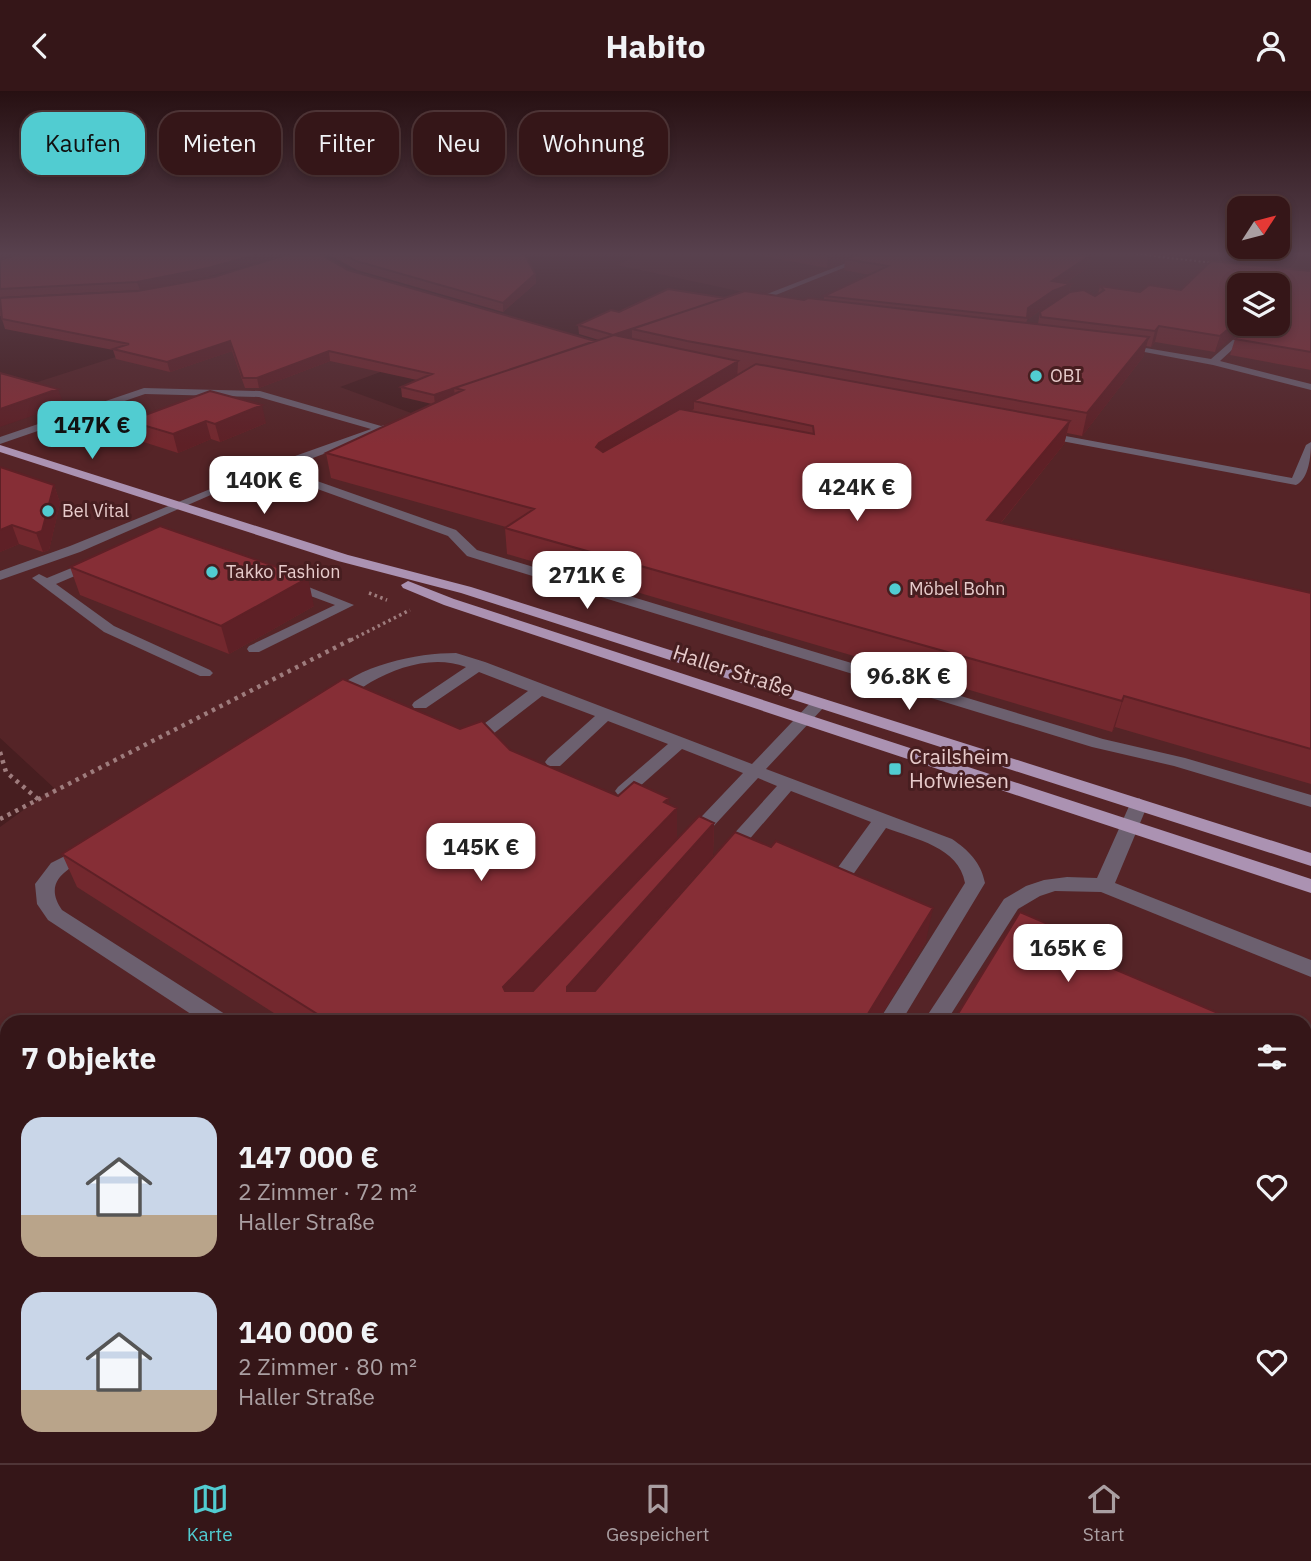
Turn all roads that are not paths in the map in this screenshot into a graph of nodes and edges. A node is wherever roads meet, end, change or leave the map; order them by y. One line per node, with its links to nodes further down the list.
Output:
1 (1242, 336): 3 (street)
2 (1114, 347): 3 (street)
3 (1213, 362): 4 (street)
4 (1311, 387)
5 (407, 420): 6 (street)
6 (381, 429): 8 (street); 11 (street)
7 (1026, 431): 9 (street)
8 (0, 440)
9 (1311, 445)
10 (0, 448): 12 (main road, Haller Straße)
11 (271, 468): 12 (street); 34 (street)
12 (174, 506): 14 (main road, Haller Straße); 15 (street)
13 (108, 557): 18 (street)
14 (343, 558): 24 (main road, Haller Straße); 27 (main road, Haller Straße)
15 (25, 568): 16 (street); 18 (street)
16 (0, 576)
17 (271, 577): 19 (street)
18 (46, 583): 21 (street)
19 (254, 649)
20 (480, 665): 22 (street); 23 (street); 25 (street)
21 (205, 673)
22 (541, 689): 26 (street); 28 (street)
23 (325, 703)
24 (819, 703): 27 (street); 35 (main road, Haller Straße)
25 (420, 705)
26 (607, 714): 29 (street); 30 (street)
27 (805, 719): 31 (street); 37 (main road, Haller Straße)
28 (483, 733)
29 (680, 742): 31 (street); 33 (street)
30 (554, 762)
31 (753, 771): 32 (street); 39 (street)
32 (788, 784): 36 (street); 41 (street)
33 (624, 791)
34 (1311, 801)
35 (1139, 804): 37 (street); 40 (main road, Haller Straße)
36 (883, 820): 44 (street); 47 (street)
37 (1131, 826): 42 (main road, Haller Straße); 43 (street)
38 (102, 843): 46 (street)
39 (677, 853)
40 (1311, 860)
41 (713, 869)
42 (1311, 886)
43 (1104, 887): 45 (street); 48 (street)
44 (833, 888)
45 (1311, 969)
46 (209, 1015)
47 (893, 1015)
48 (939, 1015)

